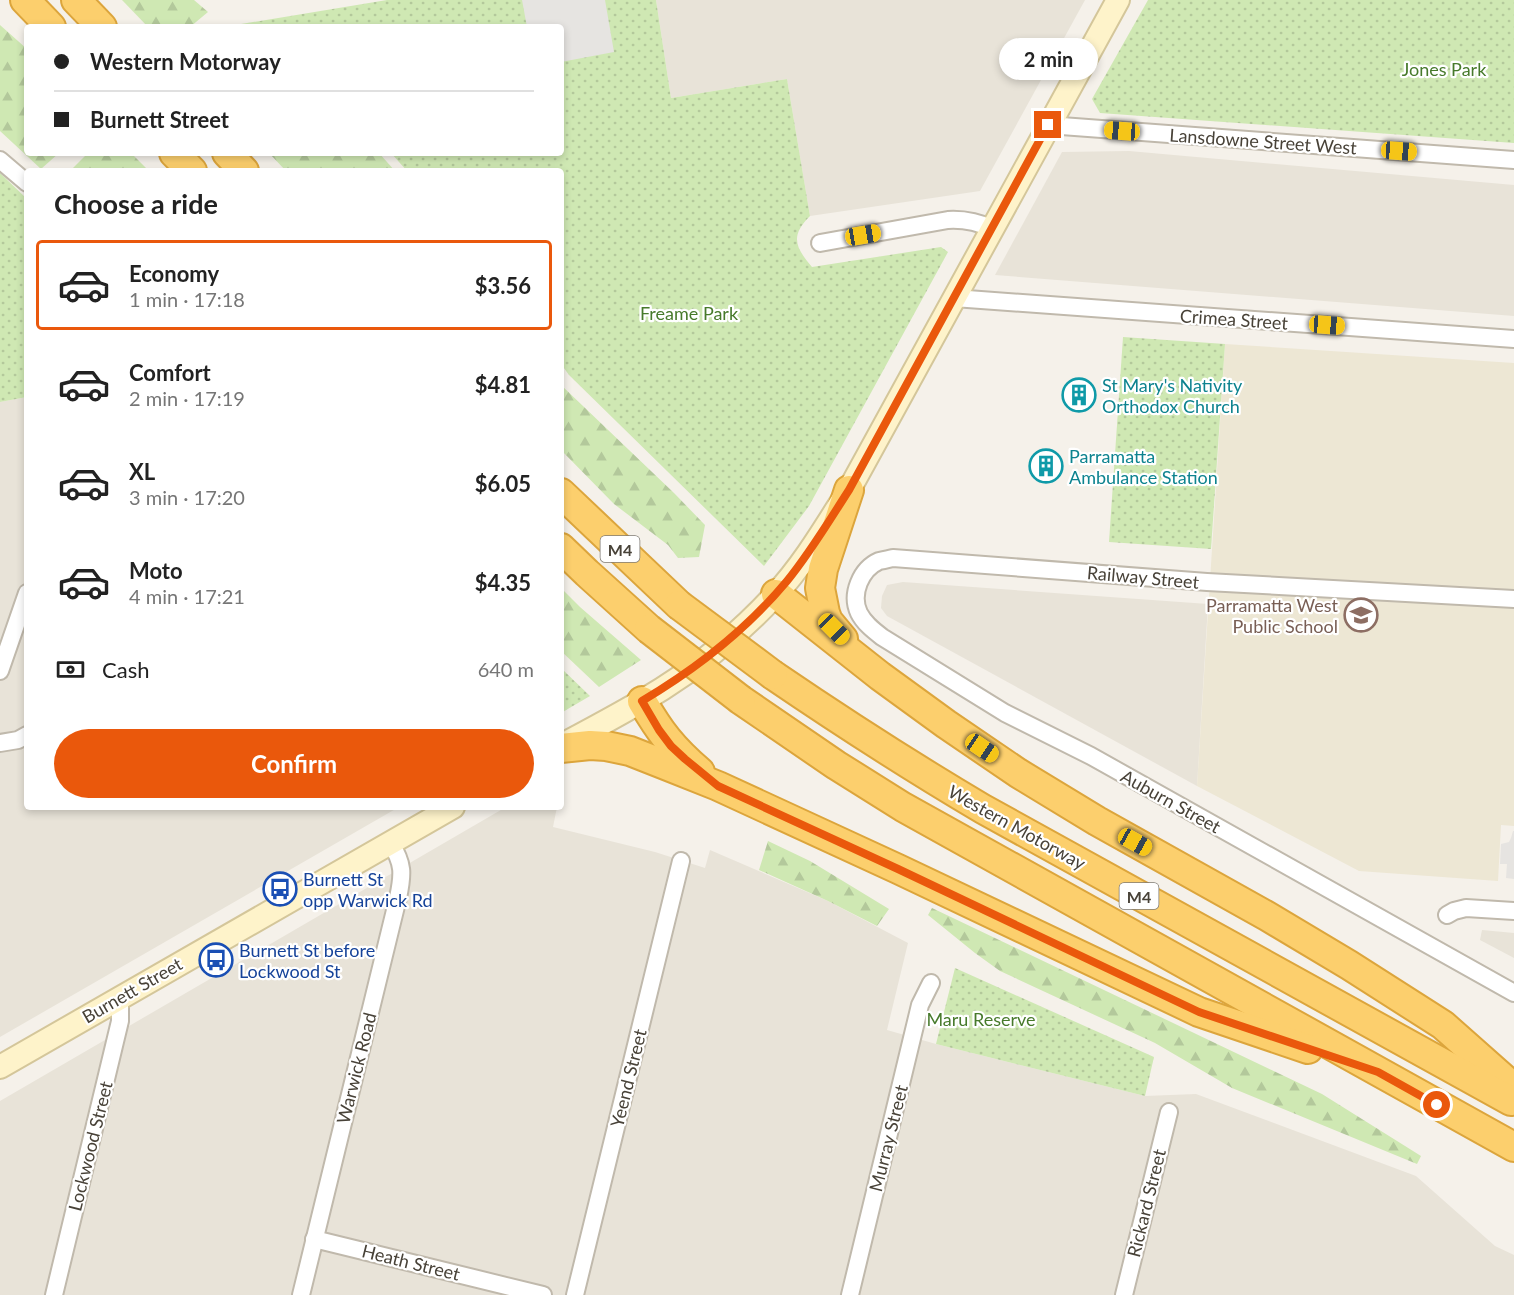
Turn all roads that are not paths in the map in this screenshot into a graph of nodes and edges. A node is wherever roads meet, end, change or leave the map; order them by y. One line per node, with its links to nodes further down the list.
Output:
1 (25, 0): 4 (highway)
2 (76, 0): 5 (highway)
3 (1118, 0): 6 (main road)
4 (48, 24)
5 (99, 24)
6 (1048, 125): 10 (street, Lansdowne Street West); 14 (main road)
7 (177, 156): 11 (highway)
8 (229, 156): 12 (highway)
9 (0, 160): 13 (street)
10 (1514, 160)
11 (189, 168)
12 (241, 168)
13 (24, 180)
14 (993, 229): 15 (street); 16 (main road)
15 (820, 243)
16 (954, 298): 17 (street, Crimea Street); 18 (main road)
17 (1514, 339)
18 (849, 490): 22 (main road); 26 (highway)
19 (564, 496): 44 (highway, Western Motorway / M4, bridge)
20 (564, 551): 42 (highway, M4, bridge)
21 (857, 588): 23 (street, Railway Street); 39 (street, Auburn Street)
22 (776, 594): 26 (highway); 27 (main road)
23 (1514, 599)
24 (24, 602): 25 (street)
25 (0, 671)
26 (880, 676): 43 (highway)
27 (642, 701): 30 (main road); 32 (highway, M4)
28 (24, 737): 29 (street)
29 (0, 743)
30 (564, 745)
31 (564, 747): 32 (highway, M4)
32 (718, 786): 42 (highway, M4)
33 (448, 810): 34 (main road, Burnett Street)
34 (390, 842): 40 (main road, Burnett Street); 47 (street, Warwick Road)
35 (681, 861): 51 (street, Yeend Street)
36 (1514, 911): 37 (street)
37 (1447, 915)
38 (931, 983): 52 (street, Murray Street)
39 (1514, 993)
40 (120, 998): 41 (main road, Burnett Street); 48 (street, Lockwood Street)
41 (0, 1067)
42 (1378, 1072): 46 (highway, M4)
43 (1514, 1088)
44 (1514, 1102)
45 (1169, 1112): 53 (street, Rickard Street)
46 (1514, 1147)
47 (314, 1239): 49 (street, Warwick Road); 50 (street, Heath Street)
48 (54, 1295)
49 (301, 1295)
50 (543, 1295)
51 (575, 1295)
52 (850, 1295)
53 (1124, 1295)

